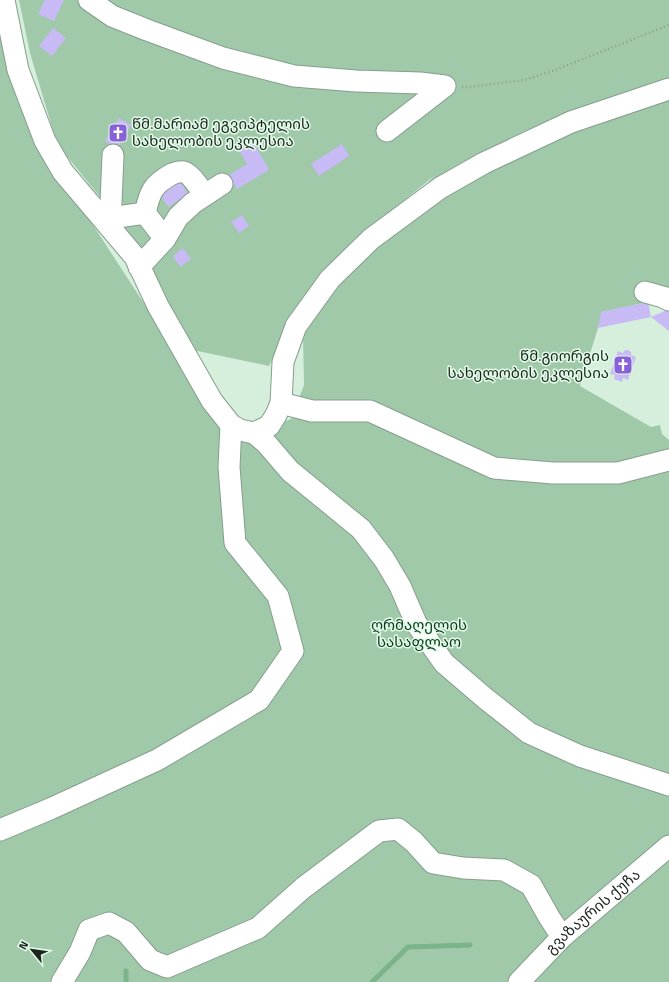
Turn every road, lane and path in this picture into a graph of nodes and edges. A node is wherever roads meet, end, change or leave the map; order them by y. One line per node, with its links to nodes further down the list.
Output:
1 (4, 0): 11 (street)
2 (90, 0): 4 (street)
3 (669, 25): 4 (path)
4 (445, 86): 6 (street)
5 (669, 88): 16 (street)
6 (387, 131)
7 (113, 155): 11 (street)
8 (222, 184): 9 (street)
9 (205, 195): 10 (street); 12 (street)
10 (145, 213): 11 (street); 12 (street)
11 (104, 219): 13 (street)
12 (165, 239): 13 (street)
13 (139, 267): 17 (street)
14 (645, 292): 15 (street)
15 (669, 300)
16 (281, 403): 18 (street); 19 (street)
17 (231, 425): 18 (street); 21 (street)
18 (254, 433): 20 (street)
19 (669, 460)
20 (669, 785)
21 (0, 830)
22 (669, 846): 23 (street, გვაზაურის ქუჩა)
23 (562, 937): 24 (street); 25 (street, გვაზაურის ქუჩა)
24 (62, 982)
25 (519, 982)

